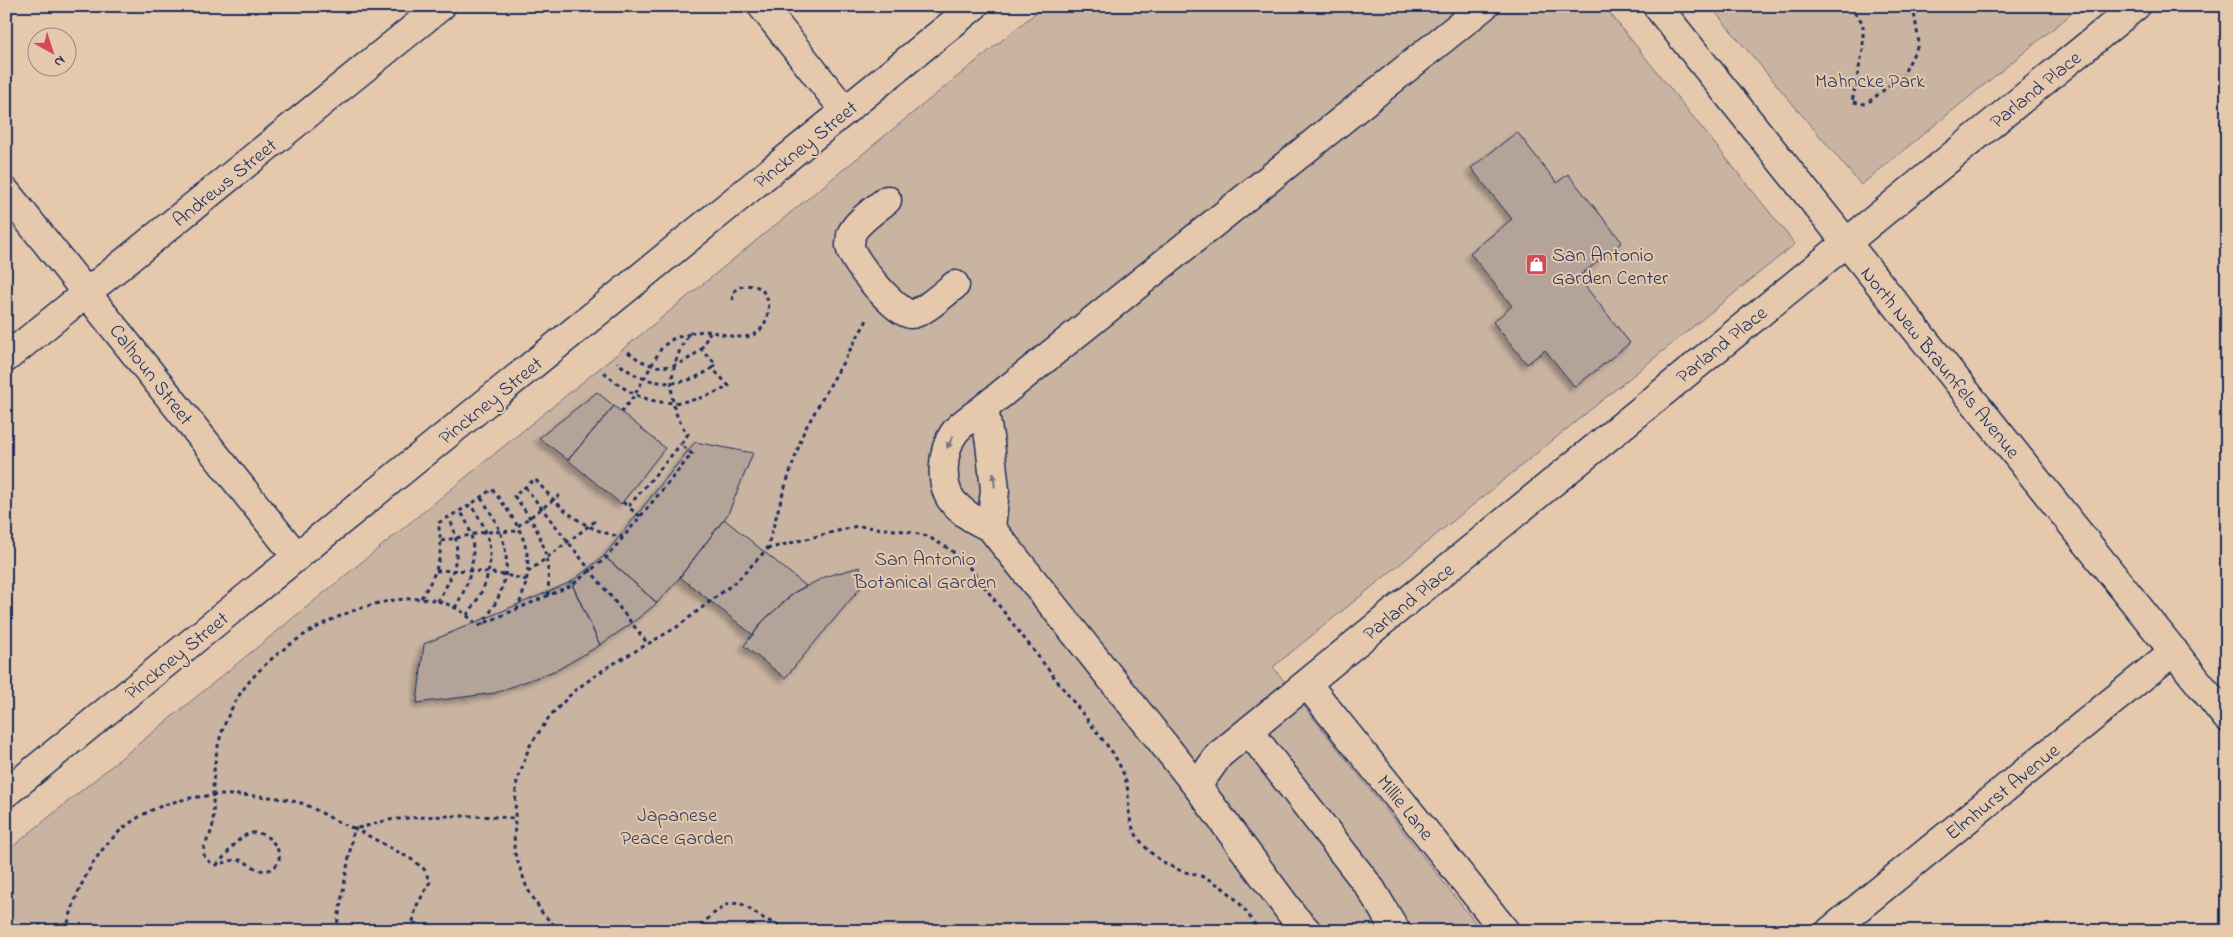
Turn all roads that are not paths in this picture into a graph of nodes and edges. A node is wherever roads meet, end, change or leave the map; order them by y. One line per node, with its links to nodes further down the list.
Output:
1 (441, 6): 12 (street, Andrews Street)
2 (762, 6): 7 (street)
3 (974, 6): 7 (street, Pinckney Street)
4 (1484, 6): 14 (street)
5 (1656, 6): 10 (street, North New Braunfels Avenue)
6 (2136, 6): 10 (street, Parland Place)
7 (846, 111): 16 (street, Pinckney Street)
8 (6, 192): 12 (street, Calhoun Street)
9 (887, 200): 11 (street)
10 (1846, 242): 17 (street, North New Braunfels Avenue); 18 (street, Parland Place)
11 (955, 285)
12 (87, 293): 13 (street, Andrews Street); 16 (street, Calhoun Street)
13 (6, 358)
14 (984, 408): 15 (street, one-way to 14); 15 (street, one-way to 15)
15 (991, 528): 21 (street)
16 (297, 557): 22 (street, Pinckney Street)
17 (2174, 651): 19 (street, North New Braunfels Avenue); 26 (street, Elmhurst Avenue)
18 (1307, 684): 20 (street, Parland Place); 25 (street, Millie Lane)
19 (2227, 718)
20 (1249, 731): 21 (street, Parland Place); 24 (street)
21 (1196, 786): 23 (street)
22 (6, 793)
23 (1307, 931)
24 (1396, 931)
25 (1505, 931)
26 (1830, 931)

